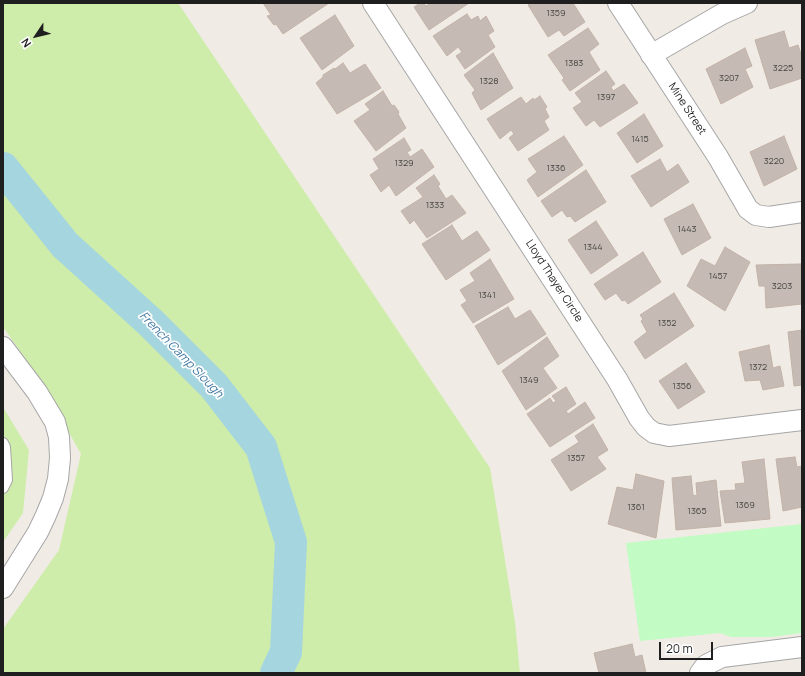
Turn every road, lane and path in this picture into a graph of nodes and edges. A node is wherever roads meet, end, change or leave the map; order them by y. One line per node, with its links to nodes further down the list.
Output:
1 (373, 3): 7 (street, Lloyd Thayer Circle)
2 (618, 3): 4 (street, Mine Street)
3 (747, 3): 4 (street)
4 (651, 55): 5 (street, Mine Street)
5 (802, 212)
6 (3, 347): 10 (street)
7 (802, 420)
8 (3, 443): 9 (lane)
9 (3, 488)
10 (3, 588)
11 (802, 647): 12 (street)
12 (703, 669)

